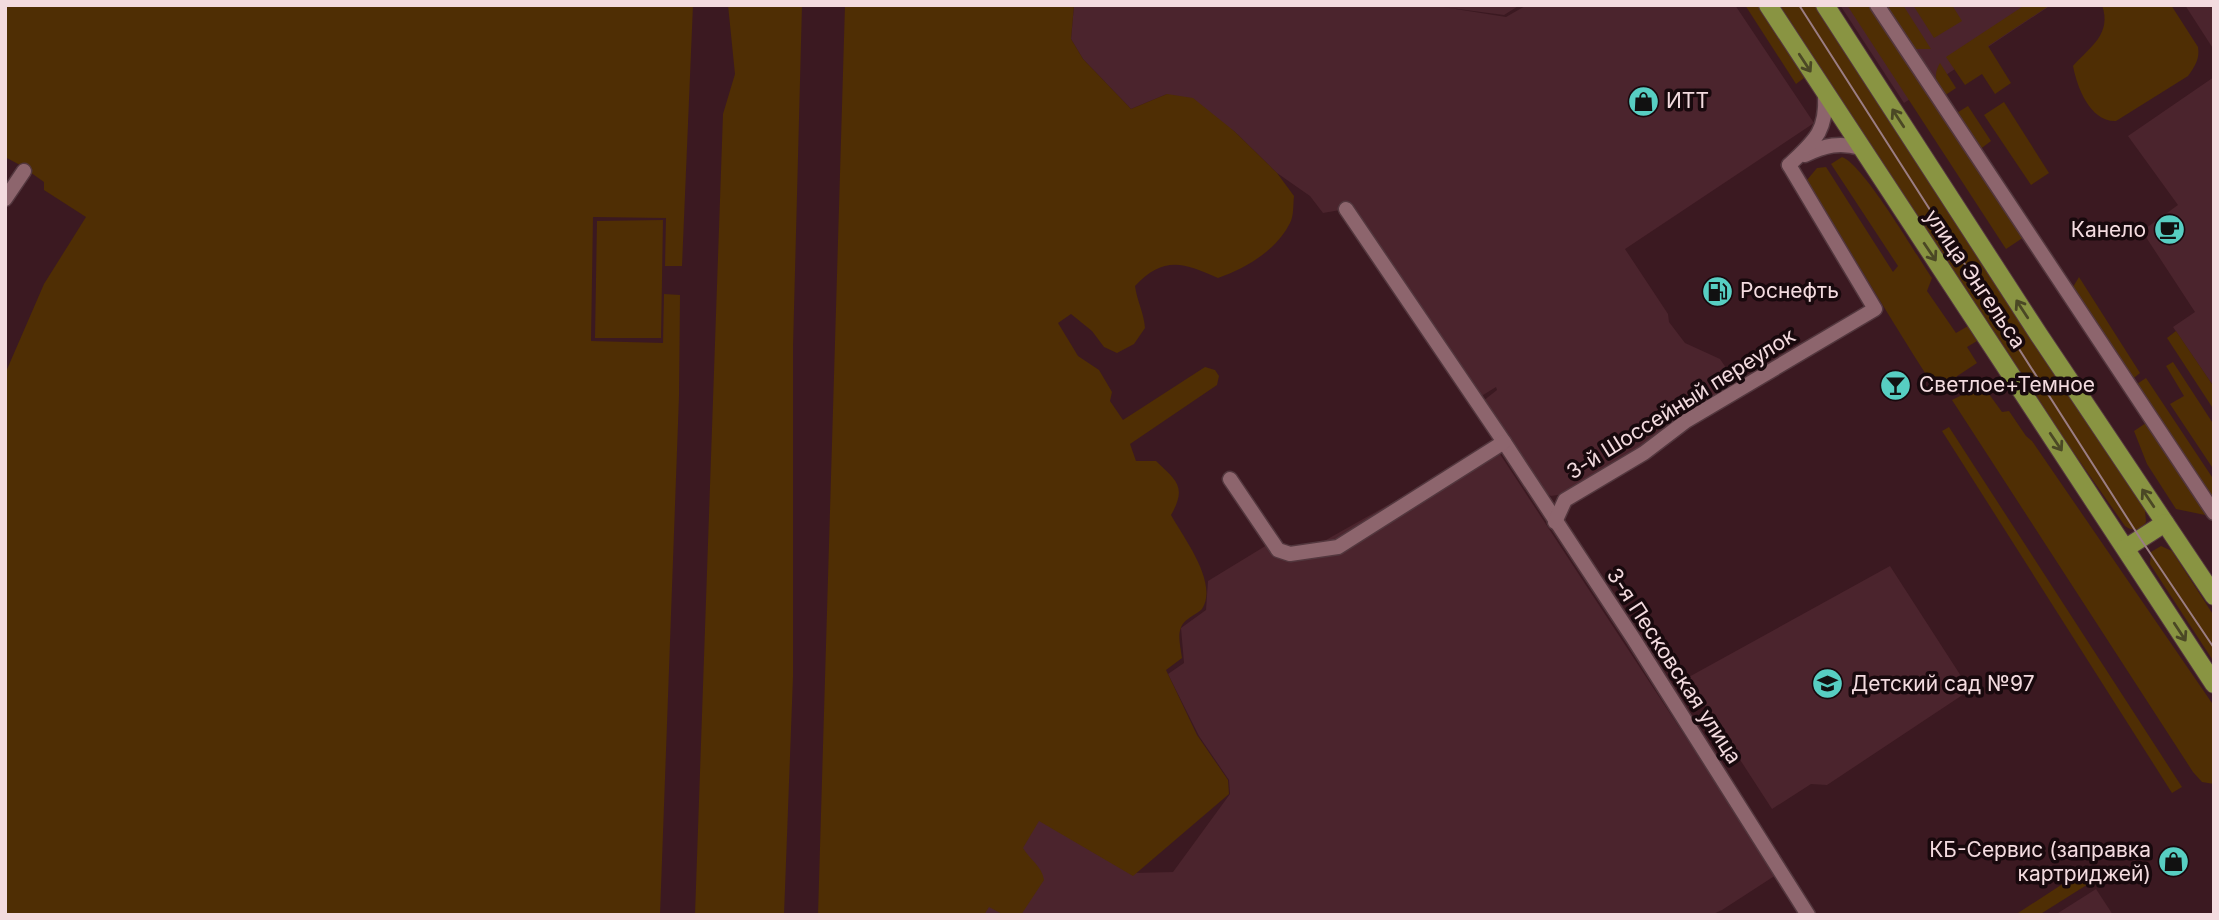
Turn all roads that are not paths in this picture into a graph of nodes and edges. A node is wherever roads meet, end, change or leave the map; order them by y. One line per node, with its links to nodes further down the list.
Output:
1 (1768, 5): 4 (main road, улица Энгельса, one-way to 4)
2 (1825, 5): 14 (main road, улица Энгельса, one-way to 2)
3 (1877, 5): 12 (street)
4 (1825, 95): 5 (main road, улица Энгельса); 6 (street)
5 (1861, 148): 6 (street); 15 (main road, улица Энгельса, one-way to 15)
6 (1789, 165): 13 (street, 3-й Шоссейный переулок)
7 (24, 170): 8 (street)
8 (5, 199)
9 (1346, 209): 10 (street, 3-я Песковская улица)
10 (1504, 442): 11 (street); 13 (street, 3-я Песковская улица)
11 (1230, 479)
12 (2214, 513)
13 (1555, 522): 18 (street, 3-я Песковская улица)
14 (2165, 523): 15 (main road); 16 (main road, улица Энгельса)
15 (2126, 548): 17 (main road, улица Энгельса, one-way to 17)
16 (2214, 596)
17 (2214, 684)
18 (1808, 915)

